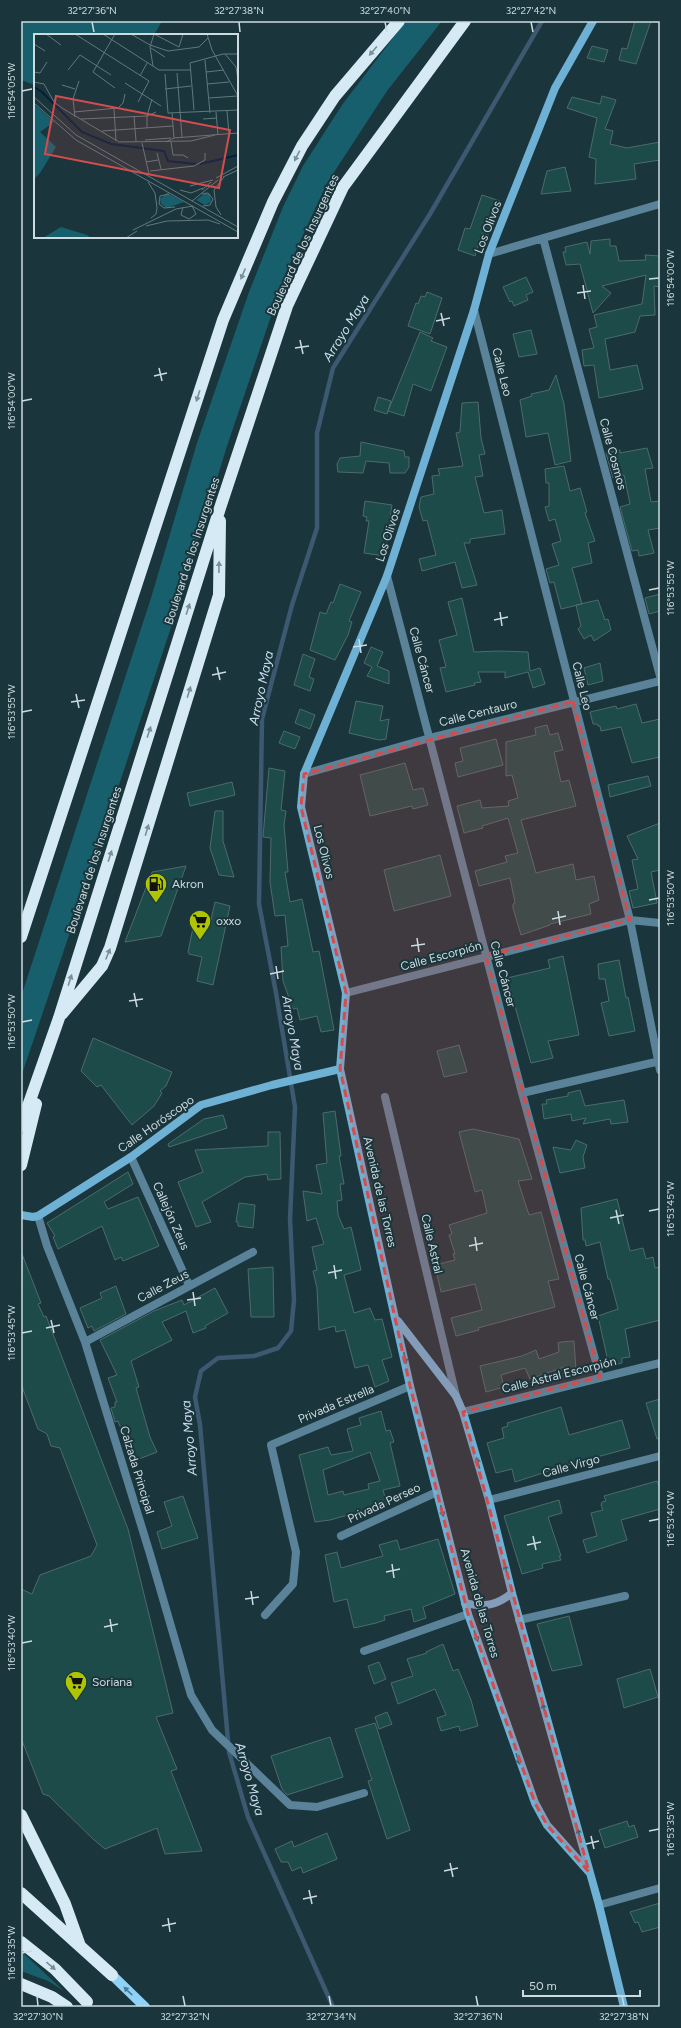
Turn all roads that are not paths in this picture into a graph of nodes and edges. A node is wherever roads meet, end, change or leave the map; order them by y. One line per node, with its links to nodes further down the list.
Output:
1 (399, 21): 17 (highway, one-way to 17)
2 (465, 21): 8 (highway, Boulevard de los Insurgentes)
3 (593, 21): 6 (street, Los Olivos)
4 (660, 204): 5 (street)
5 (544, 238): 6 (street); 10 (street, Calle Cosmos)
6 (489, 254): 7 (street, Los Olivos)
7 (474, 310): 9 (street, Los Olivos); 12 (street, Calle Leo)
8 (220, 508): 20 (highway, Boulevard de los Insurgentes, one-way to 8); 20 (highway, one-way to 8)
9 (387, 576): 13 (street, Calle Cáncer); 14 (street, Los Olivos)
10 (660, 676)
11 (660, 681): 12 (street, Calle Centauro)
12 (573, 701): 13 (street, Calle Centauro); 15 (street, Calle Leo)
13 (430, 738): 14 (street, Calle Centauro); 18 (street, Calle Cáncer)
14 (304, 774): 19 (street, Los Olivos)
15 (630, 920): 16 (street, Calle Escorpión); 18 (street, Calle Escorpión); 22 (street, Calle Leo)
16 (660, 923)
17 (21, 937)
18 (486, 956): 19 (street, Calle Escorpión); 25 (street, Calle Cáncer)
19 (346, 993): 23 (street, Los Olivos)
20 (59, 1018): 21 (highway, Boulevard de los Insurgentes)
21 (52, 1037): 27 (highway, Boulevard de los Insurgentes); 29 (highway)
22 (659, 1061): 24 (street, Calle Leo); 25 (street)
23 (340, 1069): 28 (street, Calle Horóscopo); 34 (street, Avenida de las Torres)
24 (660, 1070)
25 (522, 1093): 37 (street, Calle Cáncer)
26 (385, 1097): 39 (street, Calle Astral)
27 (21, 1126)
28 (131, 1157): 31 (street, Calle Horóscopo); 33 (street, Callejón Zeus)
29 (21, 1164)
30 (21, 1215): 31 (street)
31 (38, 1216): 35 (street, Calzada Principal)
32 (253, 1252): 33 (street, Calle Zeus)
33 (189, 1285): 35 (street, Calle Zeus)
34 (397, 1319): 38 (street, Avenida de las Torres, one-way to 38); 39 (street, Avenida de las Torres)
35 (85, 1342): 52 (street, Calzada Principal)
36 (660, 1363): 37 (street, Calle Astral Escorpión)
37 (600, 1377): 40 (street, Calle Astral Escorpión)
38 (410, 1386): 42 (street, Avenida de las Torres); 48 (street, Privada Estrella)
39 (456, 1396): 40 (street, Avenida de las Torres)
40 (464, 1412): 43 (street, Avenida de las Torres, one-way to 40)
41 (660, 1456): 43 (street, Calle Virgo)
42 (437, 1492): 44 (street, Privada Perseo); 47 (street, Avenida de las Torres, one-way to 47)
43 (489, 1500): 45 (street, Avenida de las Torres, one-way to 43)
44 (341, 1536)
45 (512, 1593): 47 (street); 50 (street, Avenida de las Torres)
46 (625, 1596): 50 (street)
47 (465, 1604): 49 (street, Avenida de las Torres)
48 (265, 1614)
49 (468, 1614): 51 (street); 54 (street, Avenida de las Torres, one-way to 54)
50 (519, 1620): 54 (street, Avenida de las Torres, one-way to 50)
51 (364, 1652)
52 (364, 1793)
53 (21, 1815): 61 (highway)
54 (589, 1872): 58 (street, Avenida de las Torres)
55 (660, 1888): 58 (street)
56 (21, 1893): 59 (highway)
57 (21, 1899): 59 (highway)
58 (599, 1905): 67 (street, Avenida de las Torres)
59 (51, 1921): 61 (highway)
60 (21, 1942): 64 (highway, one-way to 64)
61 (80, 1946): 62 (highway)
62 (112, 1975): 66 (main road, one-way to 62)
63 (21, 1984): 65 (highway)
64 (89, 2005)
65 (67, 2007)
66 (145, 2007)
67 (624, 2007)

